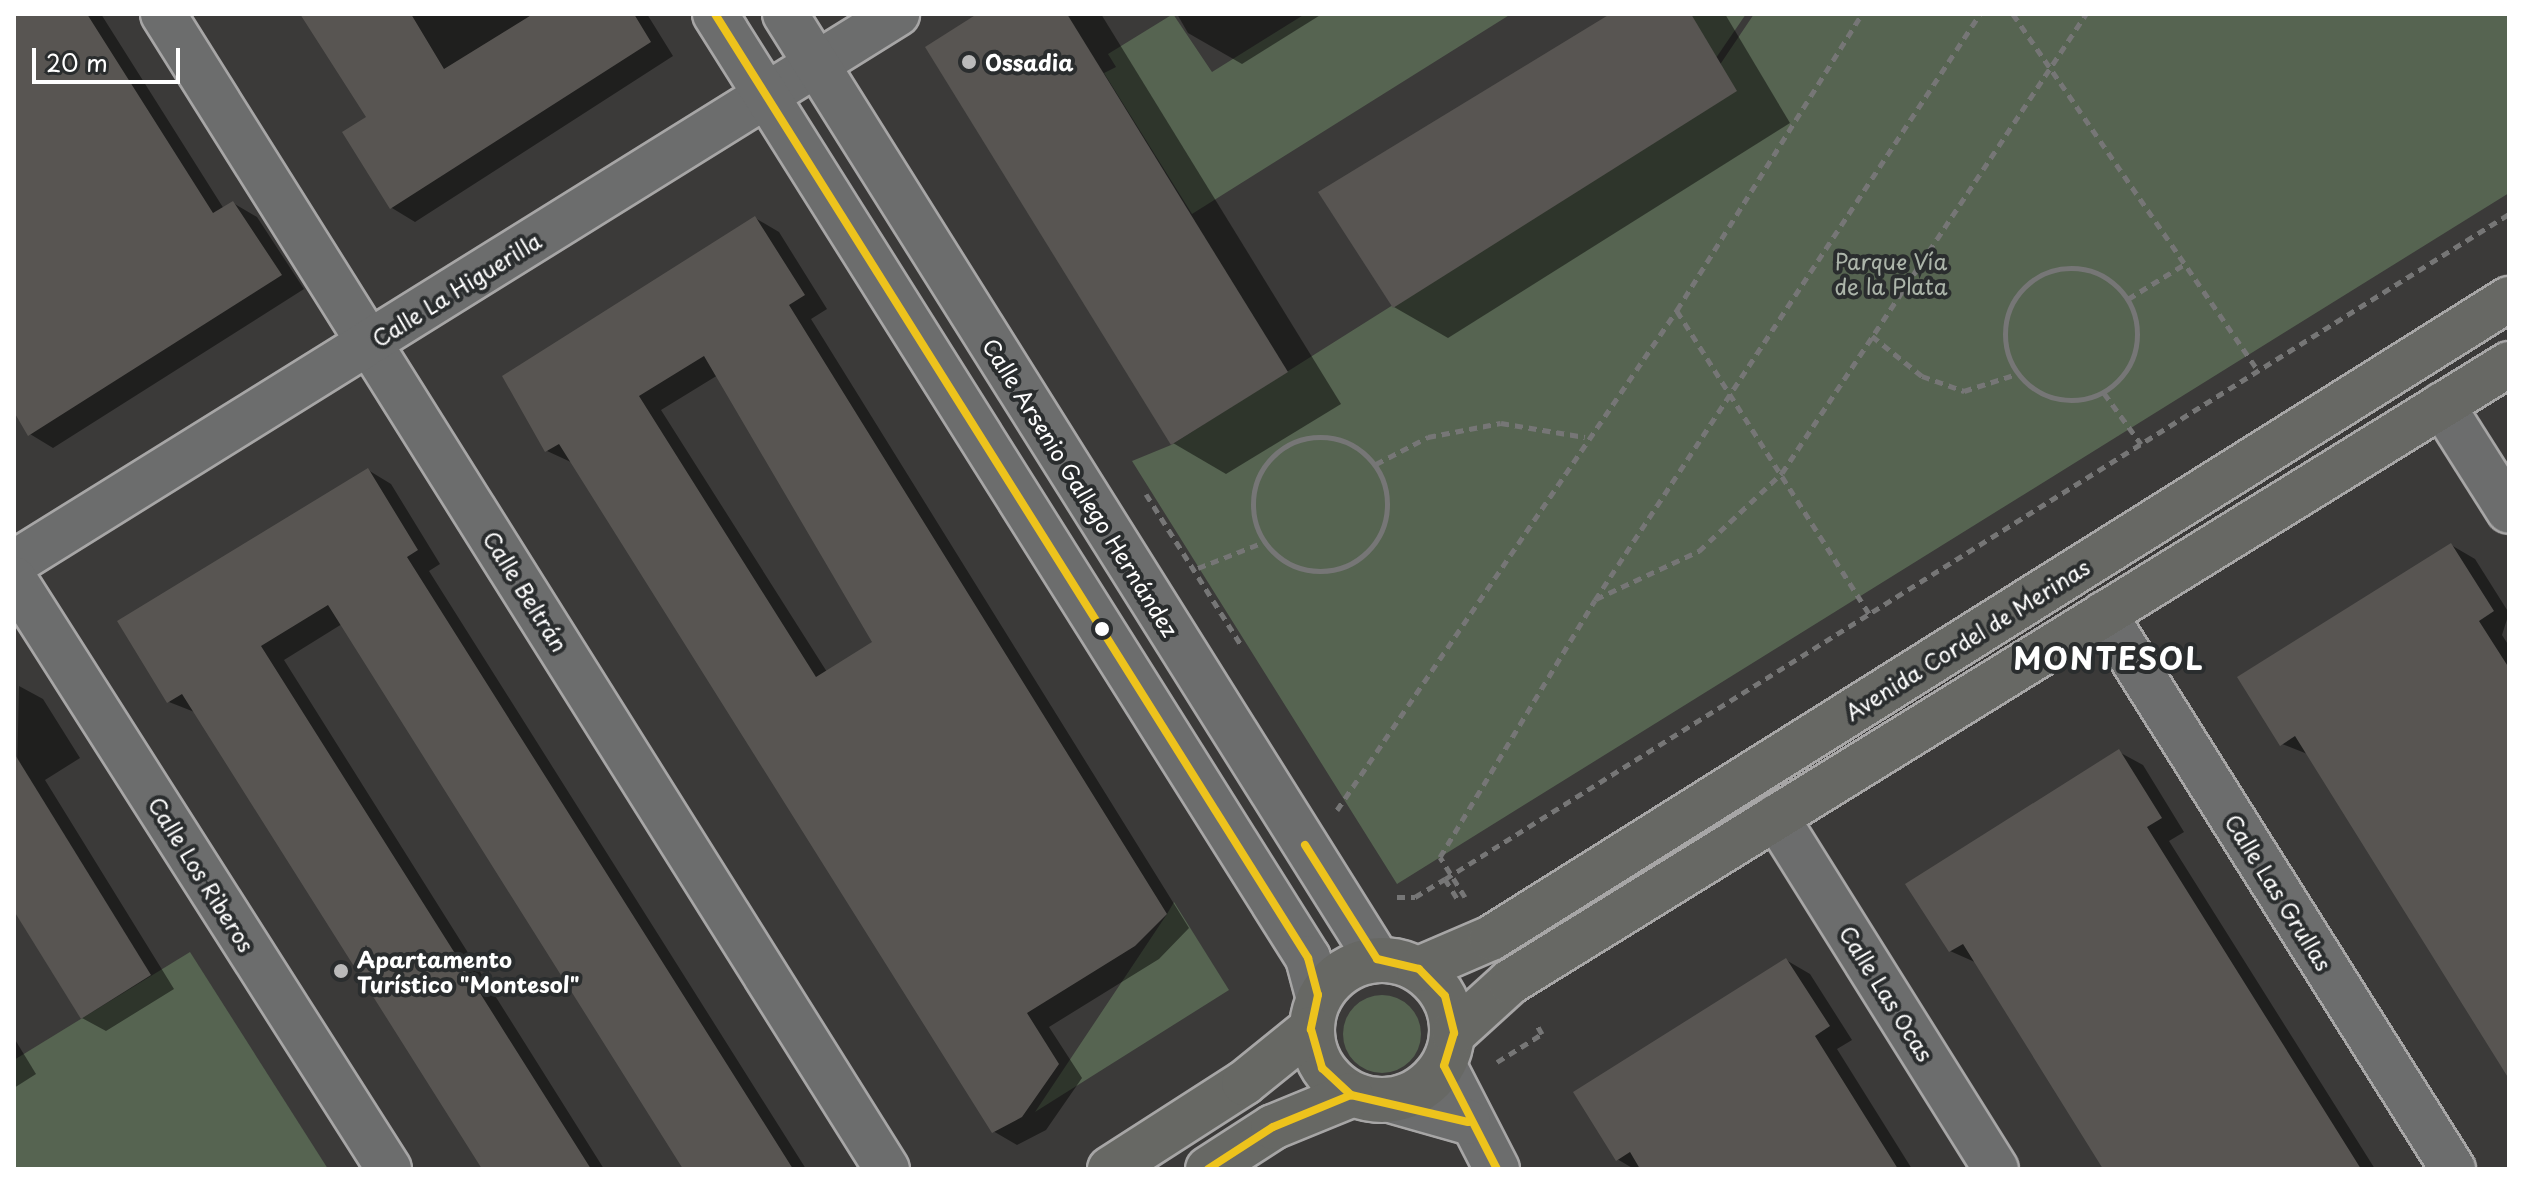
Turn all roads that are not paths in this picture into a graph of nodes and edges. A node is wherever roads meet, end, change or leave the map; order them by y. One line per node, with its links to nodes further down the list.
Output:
1 (163, 14): 8 (street, Calle Beltrán)
2 (715, 14): 6 (street)
3 (785, 14): 5 (street, Calle Arsenio Gallego Hernández)
4 (897, 14): 5 (street, Calle La Higuerilla)
5 (816, 64): 6 (street, Calle La Higuerilla); 16 (street, Calle Arsenio Gallego Hernández)
6 (766, 95): 8 (street, Calle La Higuerilla); 18 (street)
7 (2509, 299): 17 (main road, Avenida Cordel de Merinas)
8 (371, 342): 12 (street, Calle La Higuerilla); 24 (street, Calle Beltrán)
9 (2509, 364): 10 (main road)
10 (2442, 405): 11 (street); 14 (main road)
11 (2509, 511)
12 (14, 563)
13 (14, 579): 23 (street, Calle Los Riberos)
14 (2104, 614): 15 (main road); 29 (street, Calle Las Grullas)
15 (1776, 817): 19 (main road); 28 (street, Calle Las Ocas)
16 (1377, 959): 17 (main road); 18 (main road)
17 (1419, 969): 19 (main road)
18 (1314, 1012): 20 (main road); 25 (main road)
19 (1449, 1050): 21 (main road); 22 (street)
20 (1351, 1095): 21 (main road); 26 (main road)
21 (1394, 1101): 22 (street)
22 (1468, 1122): 27 (street)
23 (389, 1169)
24 (887, 1169)
25 (1110, 1169)
26 (1208, 1169)
27 (1497, 1169)
28 (1996, 1169)
29 (2453, 1169)

